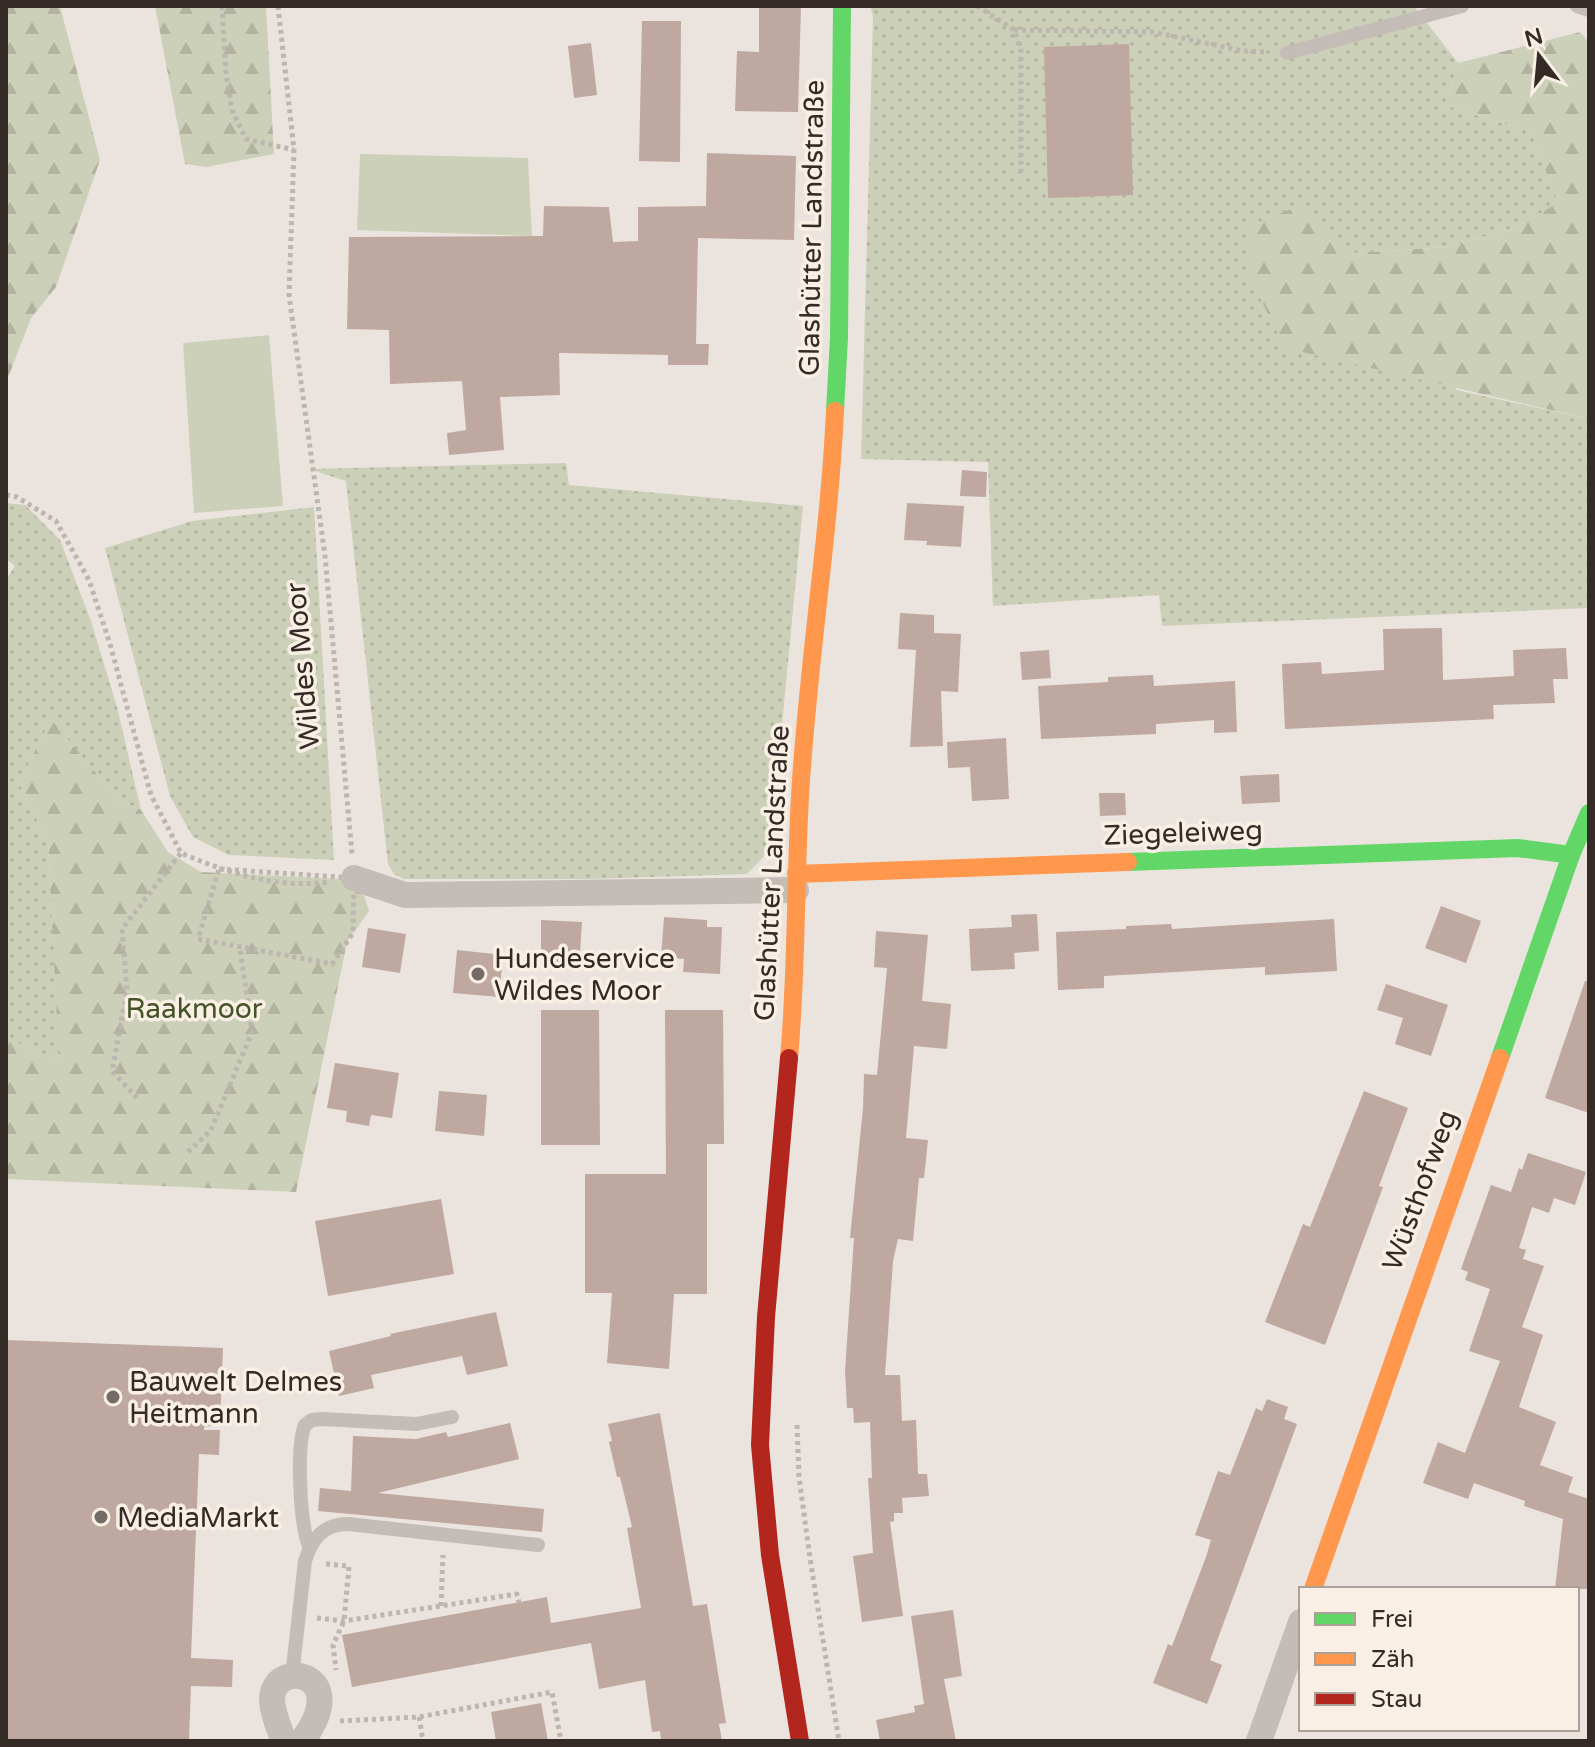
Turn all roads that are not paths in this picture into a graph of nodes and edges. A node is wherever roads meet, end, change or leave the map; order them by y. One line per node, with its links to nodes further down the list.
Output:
1 (842, 6): 9 (street, Glashütter Landstraße)
2 (1462, 6): 5 (lane)
3 (1577, 6): 4 (lane)
4 (1589, 10)
5 (1287, 53)
6 (1589, 813): 7 (street, Wüsthofweg)
7 (1571, 855): 9 (street, Ziegeleiweg); 13 (street, Wüsthofweg)
8 (354, 878): 9 (street)
9 (796, 882): 18 (street, Glashütter Landstraße)
10 (452, 1417): 12 (lane)
11 (538, 1545): 12 (lane)
12 (309, 1546): 15 (lane)
13 (1314, 1587)
14 (1299, 1628): 19 (street)
15 (292, 1676): 16 (street); 17 (street)
16 (308, 1731)
17 (284, 1741)
18 (800, 1741)
19 (1259, 1741)

